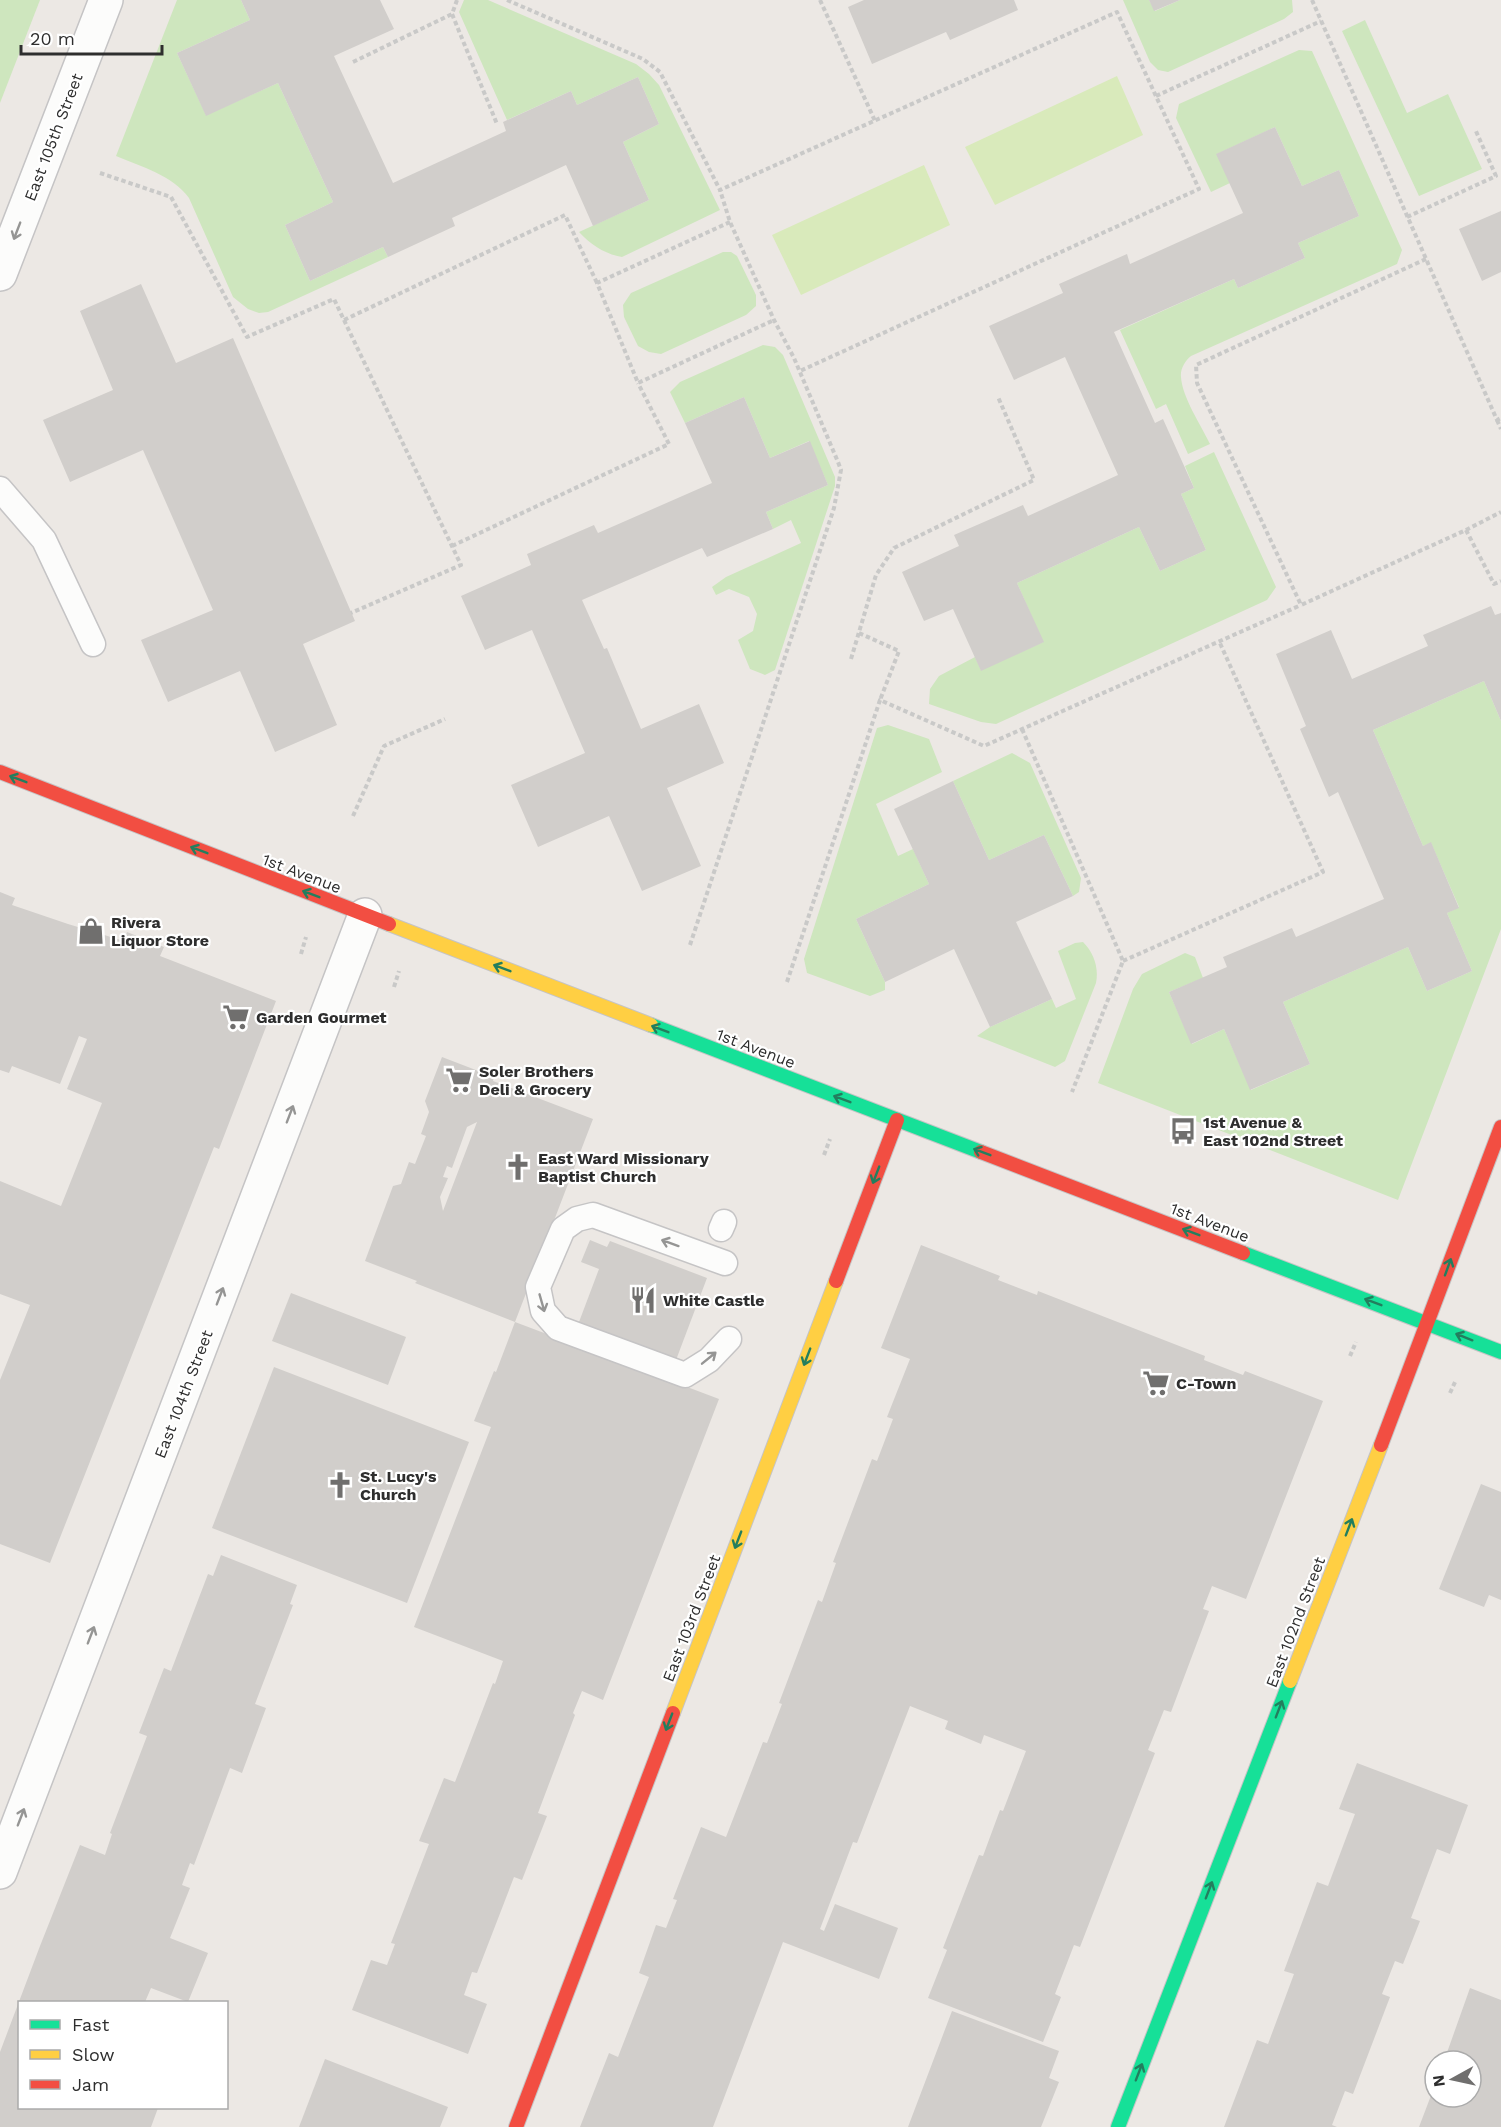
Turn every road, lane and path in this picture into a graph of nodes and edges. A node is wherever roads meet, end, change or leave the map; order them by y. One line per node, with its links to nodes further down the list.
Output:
1 (106, 0): 18 (street, East 105th Street, one-way to 18)
2 (457, 0): 6 (path)
3 (507, 0): 14 (path)
4 (820, 0): 10 (path)
5 (1312, 0): 7 (path)
6 (452, 14): 8 (path); 11 (path)
7 (1321, 21): 9 (path); 15 (path)
8 (353, 62)
9 (1156, 96): 10 (path); 22 (path)
10 (875, 121): 14 (path)
11 (497, 124)
12 (1474, 129): 15 (path)
13 (100, 173): 20 (path)
14 (720, 190): 16 (path)
15 (1407, 217): 17 (path)
16 (730, 222): 19 (path); 21 (path)
17 (1426, 259): 25 (path); 32 (path)
18 (0, 274)
19 (597, 283): 20 (path); 23 (path)
20 (344, 320): 30 (path)
21 (774, 320): 22 (path); 23 (path)
22 (800, 371): 45 (path)
23 (638, 383): 30 (path)
24 (998, 397): 34 (path)
25 (1499, 419): 26 (path)
26 (1501, 429)
27 (0, 489): 36 (lane)
28 (1501, 512): 29 (path)
29 (1466, 530): 31 (path); 32 (path)
30 (452, 546): 33 (path)
31 (1501, 581)
32 (1301, 605): 35 (path)
33 (351, 613)
34 (859, 633): 37 (path); 38 (path)
35 (1219, 641): 40 (path); 47 (path)
36 (93, 644)
37 (851, 658)
38 (880, 700): 40 (path); 49 (path)
39 (445, 719): 42 (path)
40 (1022, 729): 47 (path)
41 (0, 772): 43 (street, 1st Avenue, one-way to 41)
42 (353, 816)
43 (365, 915): 52 (street, 1st Avenue, one-way to 43); 64 (street, East 104th Street, one-way to 43)
44 (308, 934): 46 (path)
45 (690, 945)
46 (301, 954)
47 (1123, 961): 51 (path)
48 (400, 968): 50 (path)
49 (787, 982)
50 (394, 987)
51 (1072, 1092)
52 (897, 1120): 57 (street, 1st Avenue, one-way to 52); 65 (street, East 103rd Street, one-way to 65)
53 (1501, 1127): 57 (street, East 102nd Street, one-way to 53)
54 (832, 1136): 55 (path)
55 (824, 1155)
56 (725, 1263): 59 (lane, one-way to 59)
57 (1428, 1322): 60 (street, 1st Avenue, one-way to 57); 66 (street, East 102nd Street, one-way to 57)
58 (1358, 1338): 61 (path)
59 (729, 1339)
60 (1501, 1352)
61 (1350, 1356)
62 (1457, 1376): 63 (path)
63 (1450, 1393)
64 (0, 1872)
65 (516, 2127)
66 (1118, 2127)

